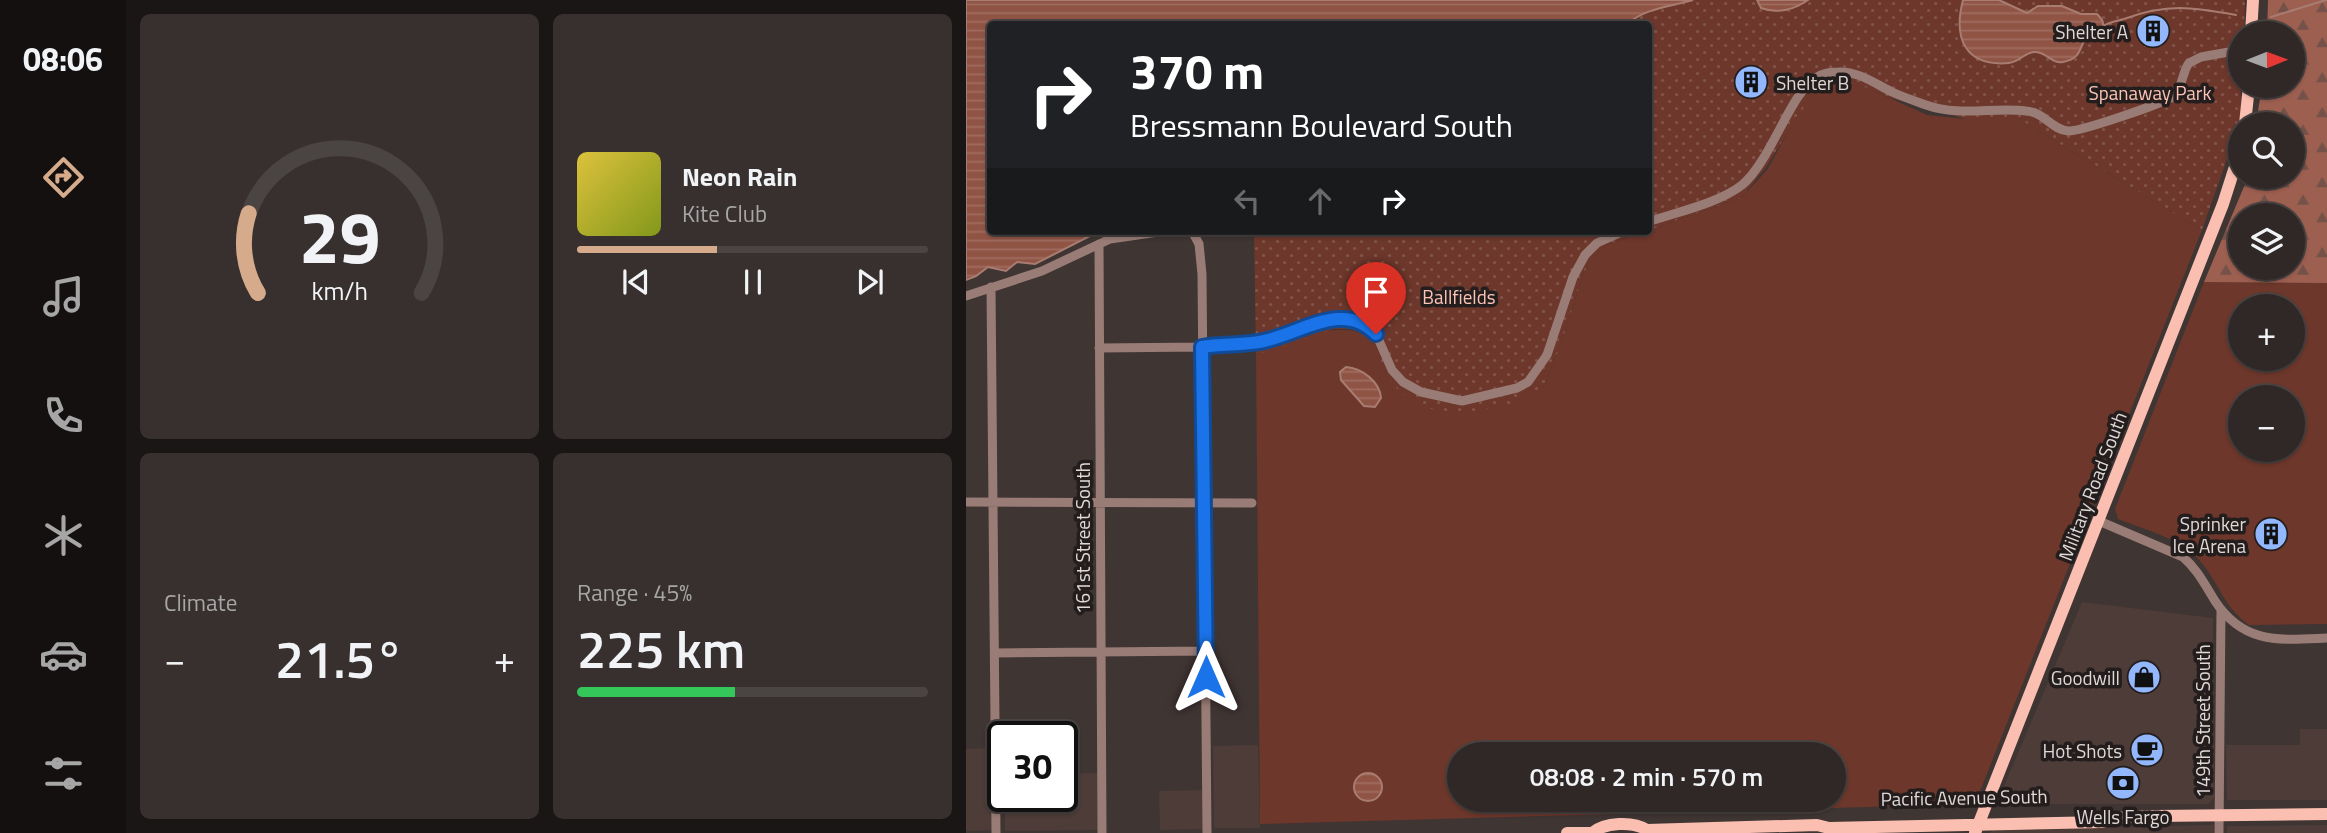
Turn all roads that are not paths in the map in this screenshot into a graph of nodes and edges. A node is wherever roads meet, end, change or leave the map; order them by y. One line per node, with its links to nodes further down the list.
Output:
1 (2253, 0): 2 (main road)
2 (2252, 21)
3 (2228, 52): 5 (street)
4 (2228, 188): 19 (main road, Military Road South)
5 (1652, 221)
6 (1137, 235): 9 (street)
7 (1195, 235): 12 (street)
8 (1615, 235): 12 (street)
9 (1099, 244): 10 (street); 13 (street, 161st Street South)
10 (992, 288): 11 (street); 15 (street)
11 (966, 296)
12 (1202, 347): 13 (street); 17 (street)
13 (1099, 348): 16 (street, 161st Street South)
14 (966, 502): 15 (street)
15 (993, 502): 16 (street); 23 (street)
16 (1099, 502): 17 (street); 24 (street, 161st Street South)
17 (1205, 503): 18 (street); 22 (street)
18 (1252, 503)
19 (2099, 521): 20 (street); 27 (main road, Military Road South)
20 (2221, 610): 21 (street); 26 (street, 149th Street South)
21 (2327, 638)
22 (1206, 651): 24 (street); 32 (street)
23 (995, 653): 24 (street); 30 (street)
24 (1100, 654): 31 (street, 161st Street South)
25 (2327, 814): 26 (main road, Pacific Avenue South)
26 (2220, 815): 27 (main road, Pacific Avenue South); 35 (street, 149th Street South)
27 (1978, 824): 28 (main road, Pacific Avenue South)
28 (1825, 829): 29 (main road, Pacific Avenue South)
29 (1645, 831): 34 (main road, Pacific Avenue South)
30 (996, 833)
31 (1102, 833)
32 (1207, 833)
33 (1567, 833): 34 (main road, Pacific Avenue South)
34 (1592, 833)
35 (2220, 833)

